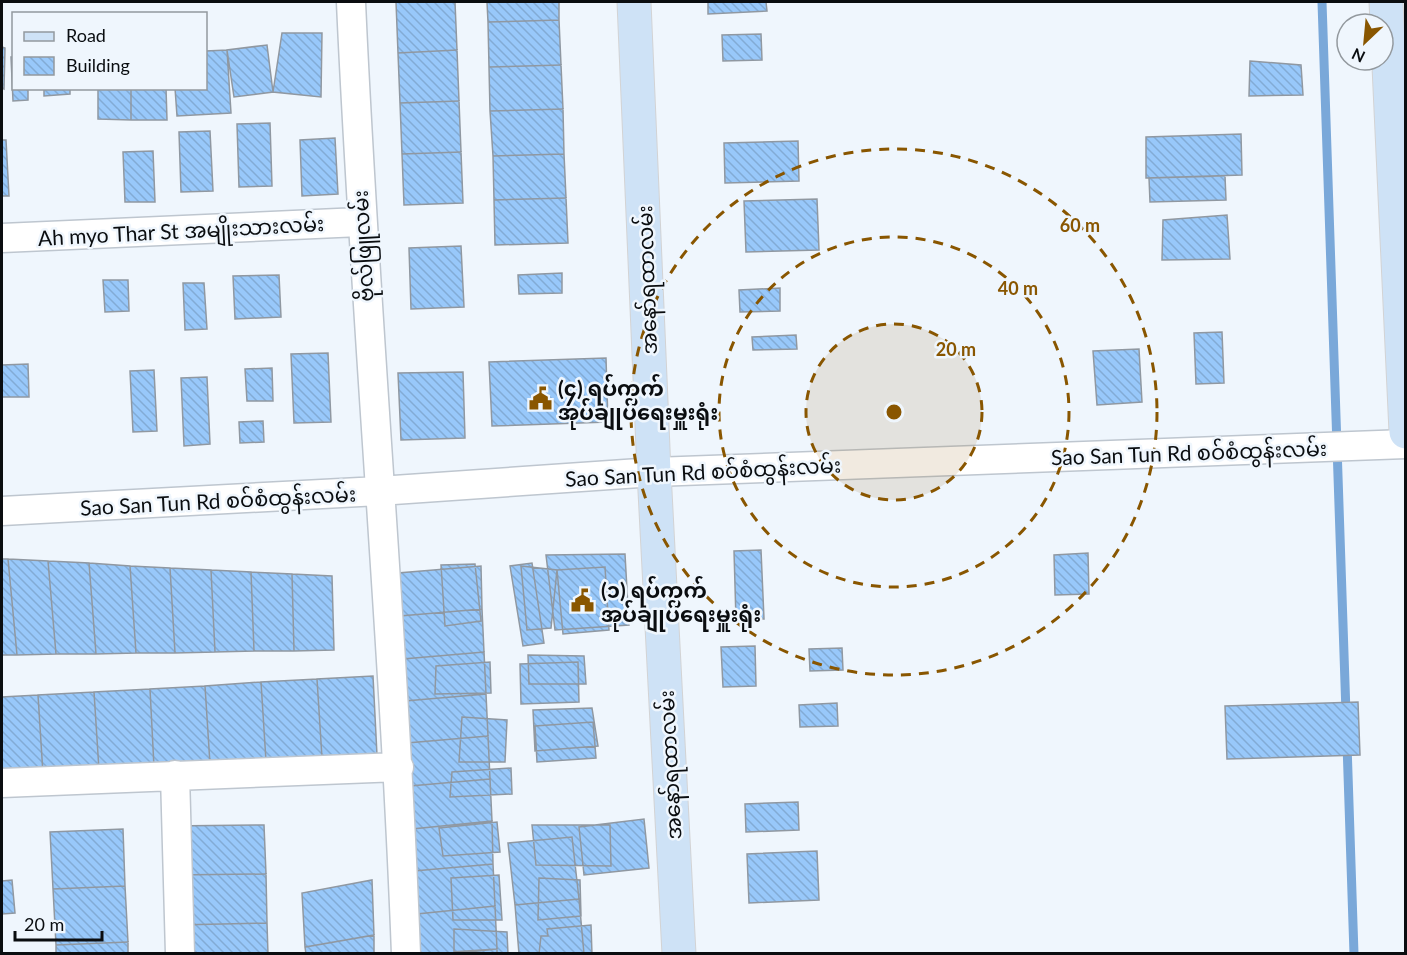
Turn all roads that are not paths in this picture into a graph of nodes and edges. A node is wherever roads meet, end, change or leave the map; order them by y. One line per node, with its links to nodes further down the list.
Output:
1 (351, 2): 4 (street, ဗိုလ်ဖြူလမ်း)
2 (634, 2): 8 (main road, အနော်ရထာလမ်း)
3 (1386, 2): 6 (main road)
4 (360, 222): 5 (street, Ah myo Thar St အမျိုးသားလမ်း); 9 (street, ဗိုလ်ဖြူလမ်း)
5 (2, 238)
6 (1406, 432)
7 (1406, 444): 8 (street, Sao San Tun Rd စဝ်စံထွန်းလမ်း)
8 (654, 472): 9 (street, Sao San Tun Rd စဝ်စံထွန်းလမ်း); 16 (main road, အနော်ရထာလမ်း)
9 (379, 491): 10 (street, Sao San Tun Rd စဝ်စံထွန်းလမ်း); 11 (street, ဗိုလ်ဖြူလမ်း)
10 (2, 511)
11 (399, 766): 12 (street); 15 (street, ဗိုလ်ဖြူလမ်း)
12 (175, 775): 13 (street); 14 (street)
13 (2, 783)
14 (180, 954)
15 (406, 954)
16 (679, 954)

